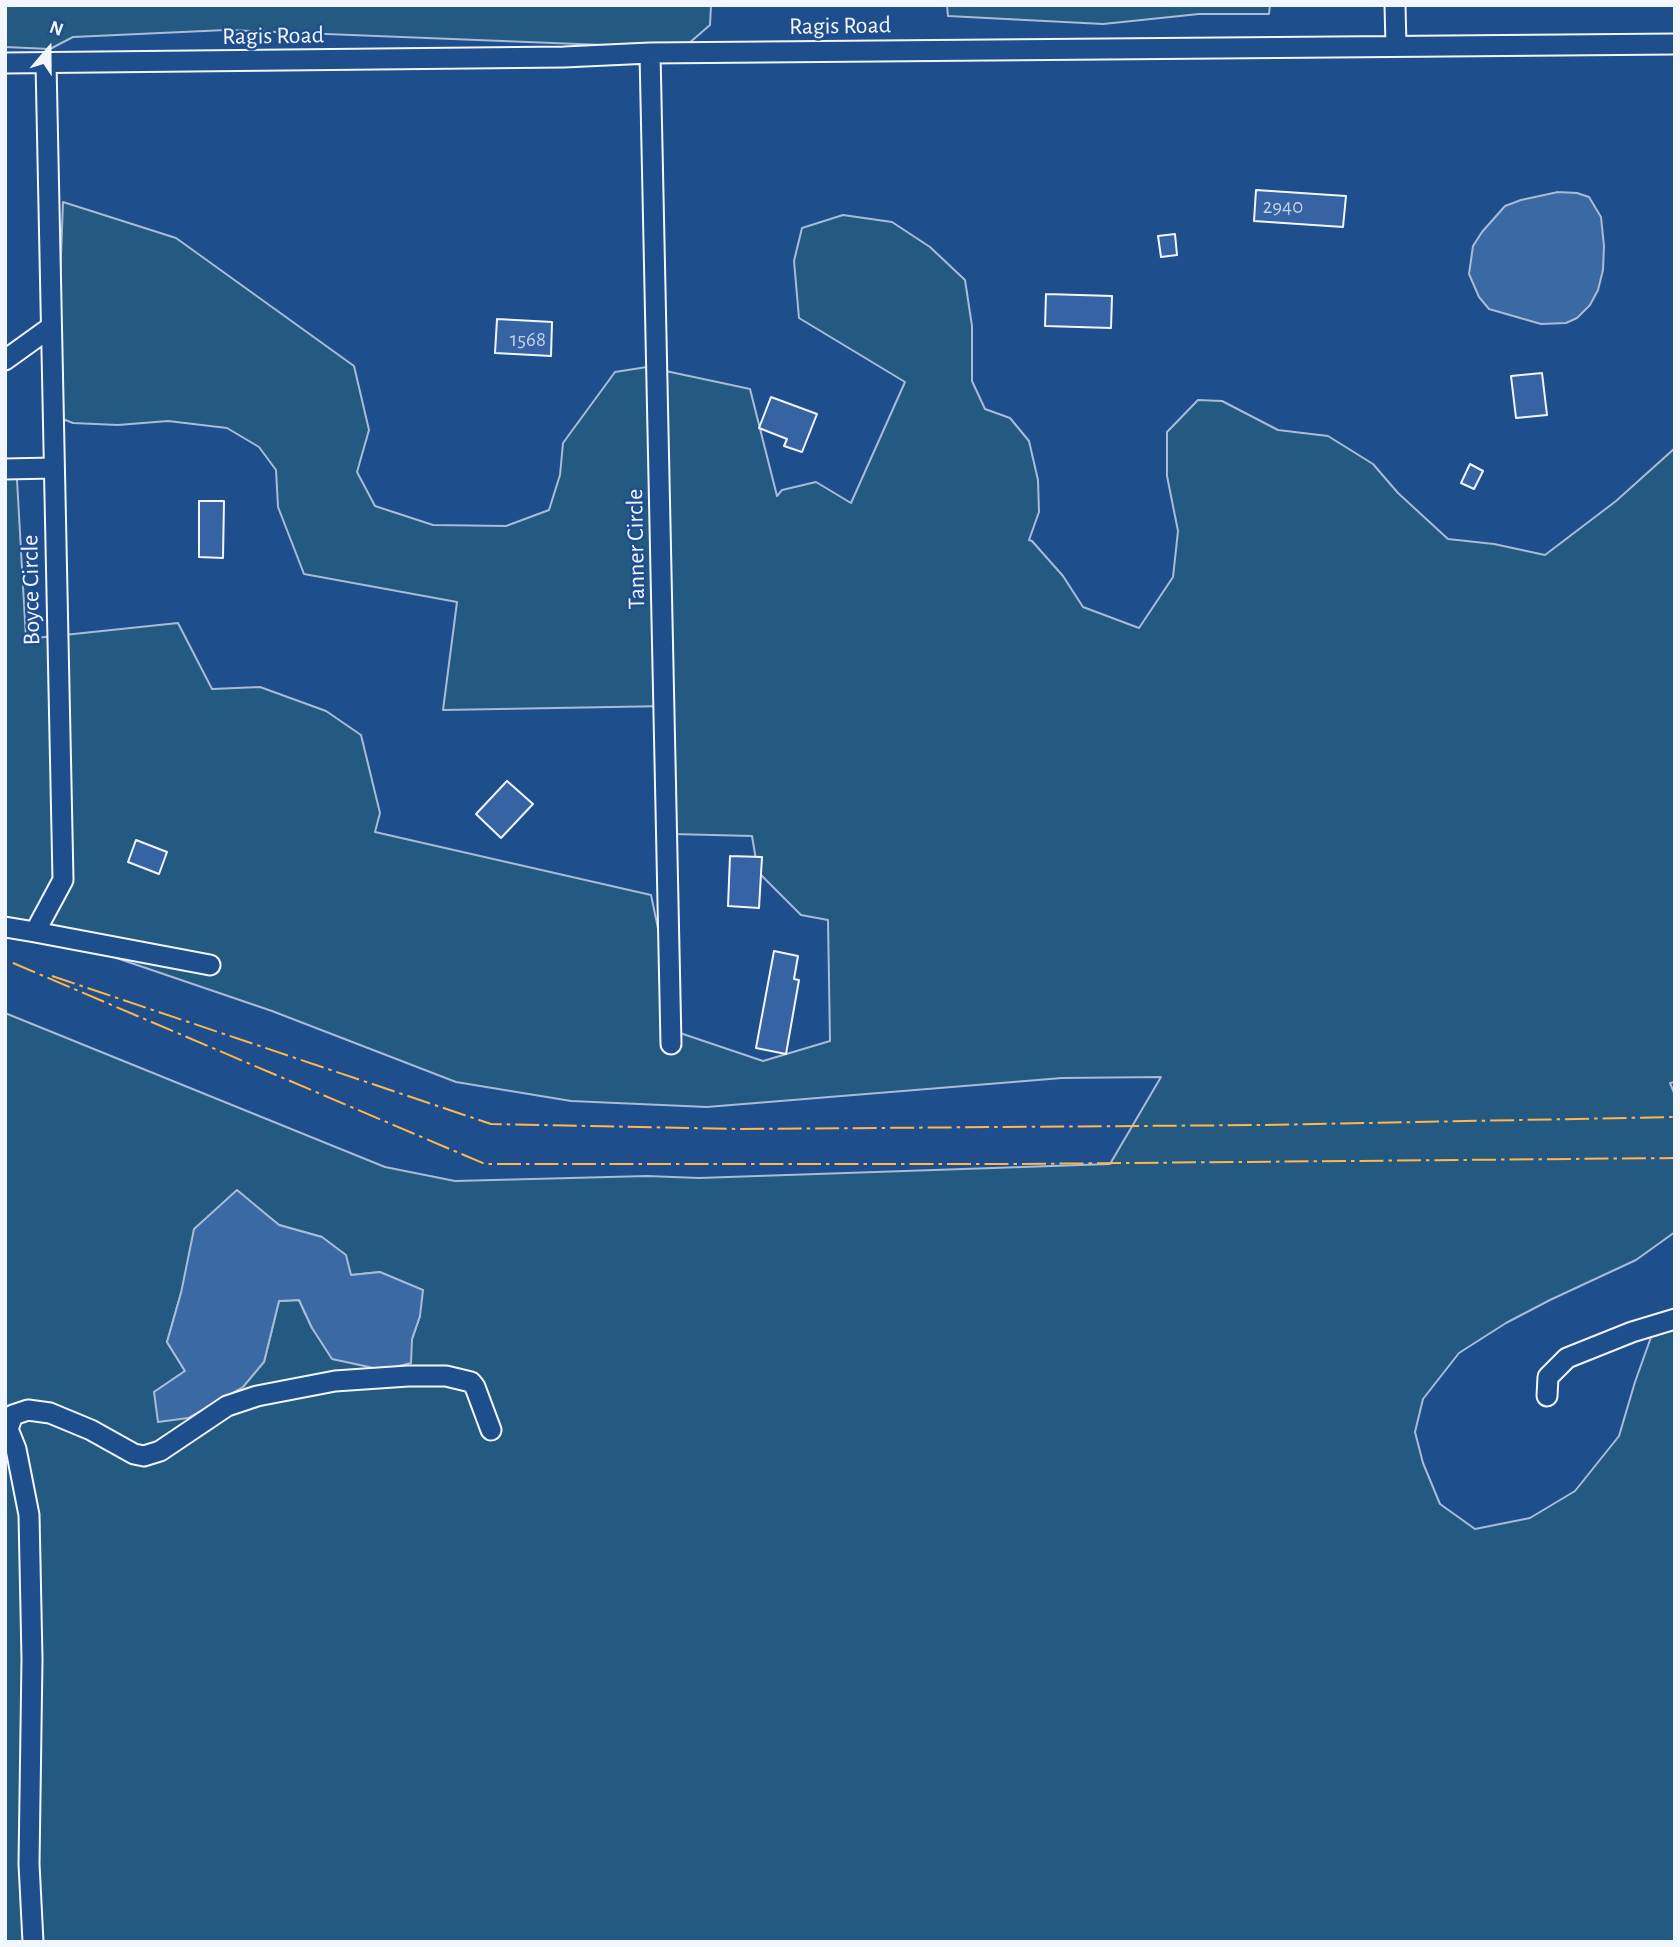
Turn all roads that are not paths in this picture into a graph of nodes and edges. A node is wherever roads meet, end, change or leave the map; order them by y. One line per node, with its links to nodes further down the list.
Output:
1 (1395, 5): 3 (street)
2 (1675, 44): 3 (street, Ragis Road)
3 (1396, 46): 4 (street, Ragis Road)
4 (650, 53): 6 (street, Ragis Road); 14 (street, Tanner Circle)
5 (5, 63): 6 (street, Ragis Road)
6 (46, 63): 7 (street, Boyce Circle)
7 (51, 327): 8 (street); 9 (street, Boyce Circle)
8 (5, 360)
9 (53, 468): 10 (street); 12 (street, Boyce Circle)
10 (5, 469)
11 (5, 927): 12 (street)
12 (35, 932): 13 (street)
13 (210, 965)
14 (671, 1044)
15 (1675, 1319): 16 (street)
16 (1547, 1396)
17 (491, 1430): 18 (street)
18 (33, 1942)

